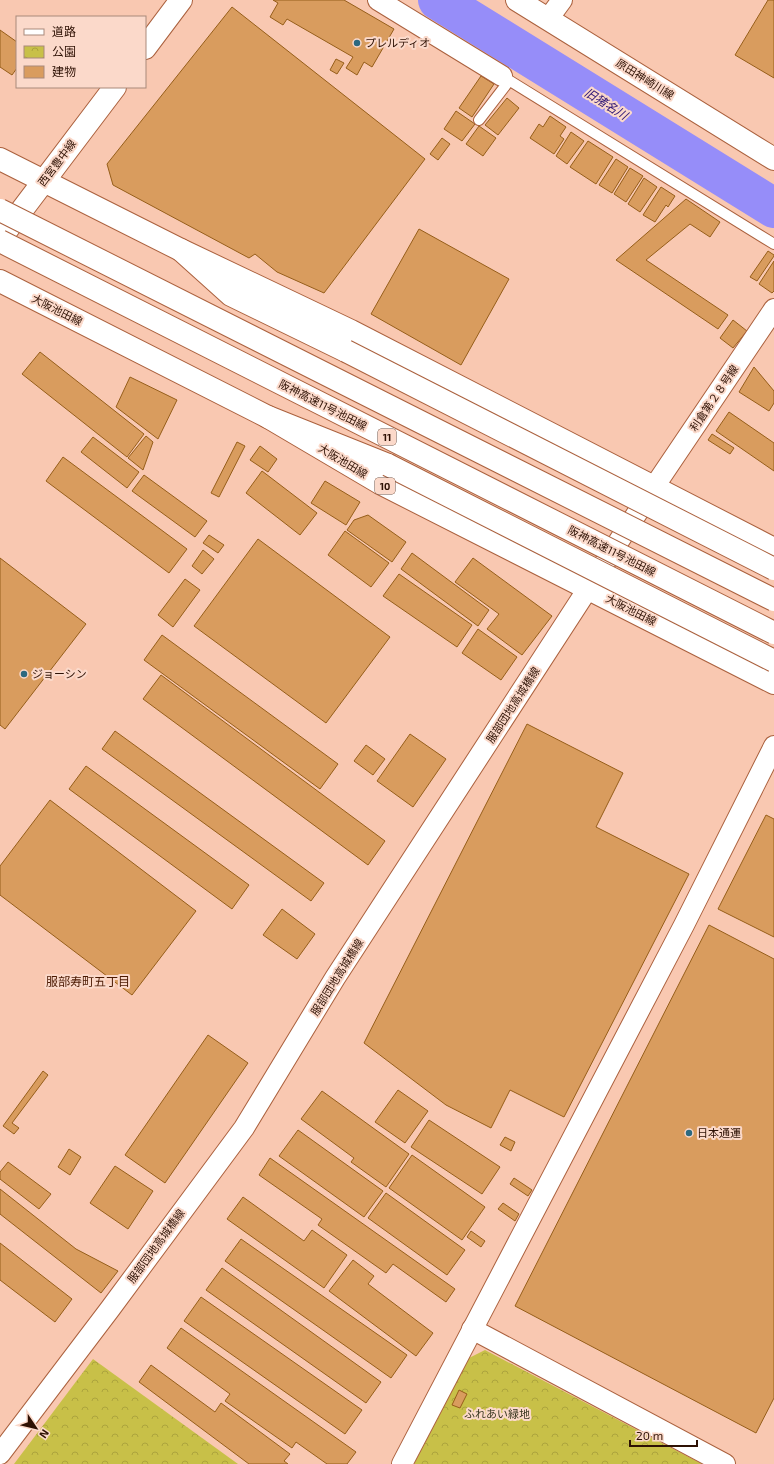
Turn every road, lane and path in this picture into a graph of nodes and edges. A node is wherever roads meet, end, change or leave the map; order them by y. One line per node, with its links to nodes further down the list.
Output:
1 (181, 0): 6 (main road)
2 (378, 0): 7 (street)
3 (517, 0): 5 (main road, 原田神崎川線)
4 (562, 0): 5 (street)
5 (548, 19): 11 (main road, 原田神崎川線)
6 (146, 47)
7 (505, 78): 9 (lane); 15 (lane)
8 (114, 88): 12 (main road, 西宮豊中線)
9 (479, 120)
10 (0, 159): 12 (main road)
11 (774, 159)
12 (44, 180): 14 (main road, 西宮豊中線); 16 (main road)
13 (0, 210): 24 (main road, bridge)
14 (0, 240): 25 (main road, 阪神高速11号池田線 / 11, bridge)
15 (774, 244)
16 (181, 250): 20 (main road); 22 (main road, bridge)
17 (0, 281): 19 (main road, 大阪池田線 / 10)
18 (774, 309): 20 (street, 利倉第２８号線)
19 (268, 417): 23 (main road, 大阪池田線 / 10); 26 (main road, bridge)
20 (654, 487): 21 (main road); 23 (street, 服部団地高城橋線)
21 (774, 548)
22 (774, 569)
23 (588, 589): 27 (main road, 大阪池田線 / 10); 30 (street, 服部団地高城橋線)
24 (774, 600)
25 (774, 633)
26 (774, 661)
27 (774, 683)
28 (774, 746): 29 (street)
29 (472, 1329): 31 (street); 32 (street)
30 (0, 1454)
31 (402, 1464)
32 (725, 1464)

